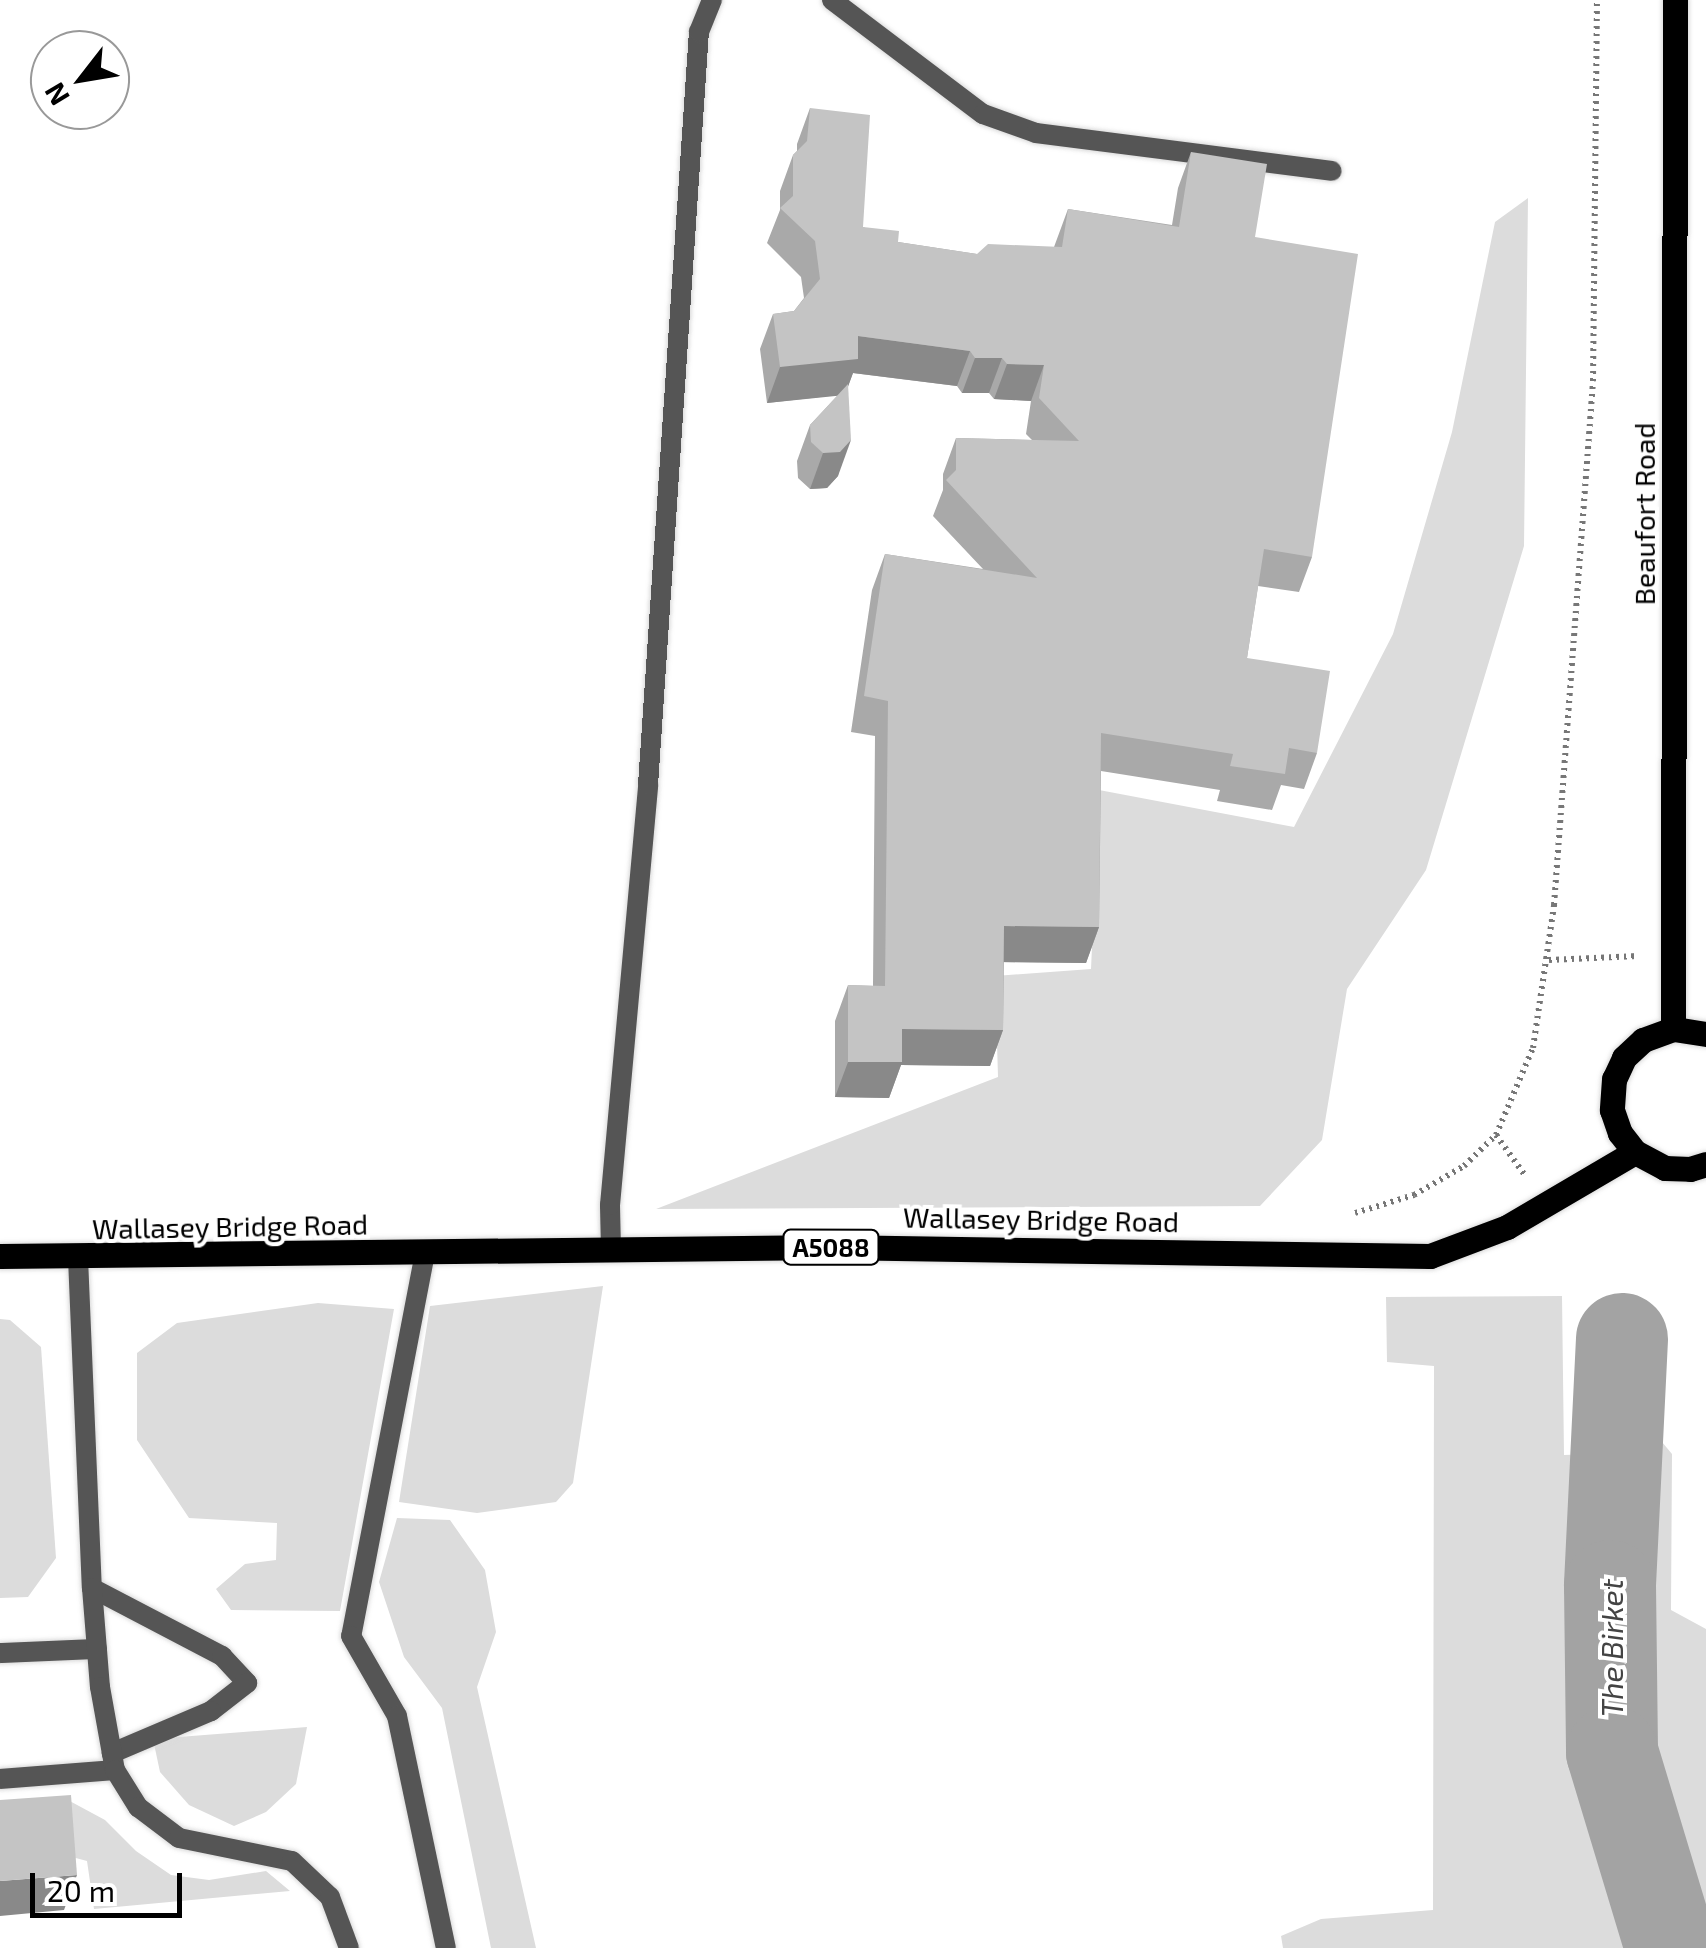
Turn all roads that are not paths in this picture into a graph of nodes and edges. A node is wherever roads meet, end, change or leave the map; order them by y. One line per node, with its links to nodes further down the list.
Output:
1 (712, 0): 9 (street)
2 (832, 0): 4 (street)
3 (1675, 0): 5 (main road, Beaufort Road)
4 (1332, 170)
5 (1673, 1029): 6 (main road); 7 (main road)
6 (1706, 1034)
7 (1635, 1152): 8 (main road); 9 (main road, Wallasey Bridge Road / A5088)
8 (1706, 1164)
9 (610, 1250): 10 (main road, Wallasey Bridge Road / A5088)
10 (425, 1253): 12 (main road, Wallasey Bridge Road / A5088); 19 (street)
11 (0, 1256): 12 (main road, Wallasey Bridge Road / A5088)
12 (78, 1258): 13 (street)
13 (92, 1588): 14 (street); 16 (street)
14 (97, 1649): 15 (street); 16 (street)
15 (0, 1653)
16 (113, 1762): 17 (street); 18 (street)
17 (0, 1779)
18 (349, 1948)
19 (446, 1948)

